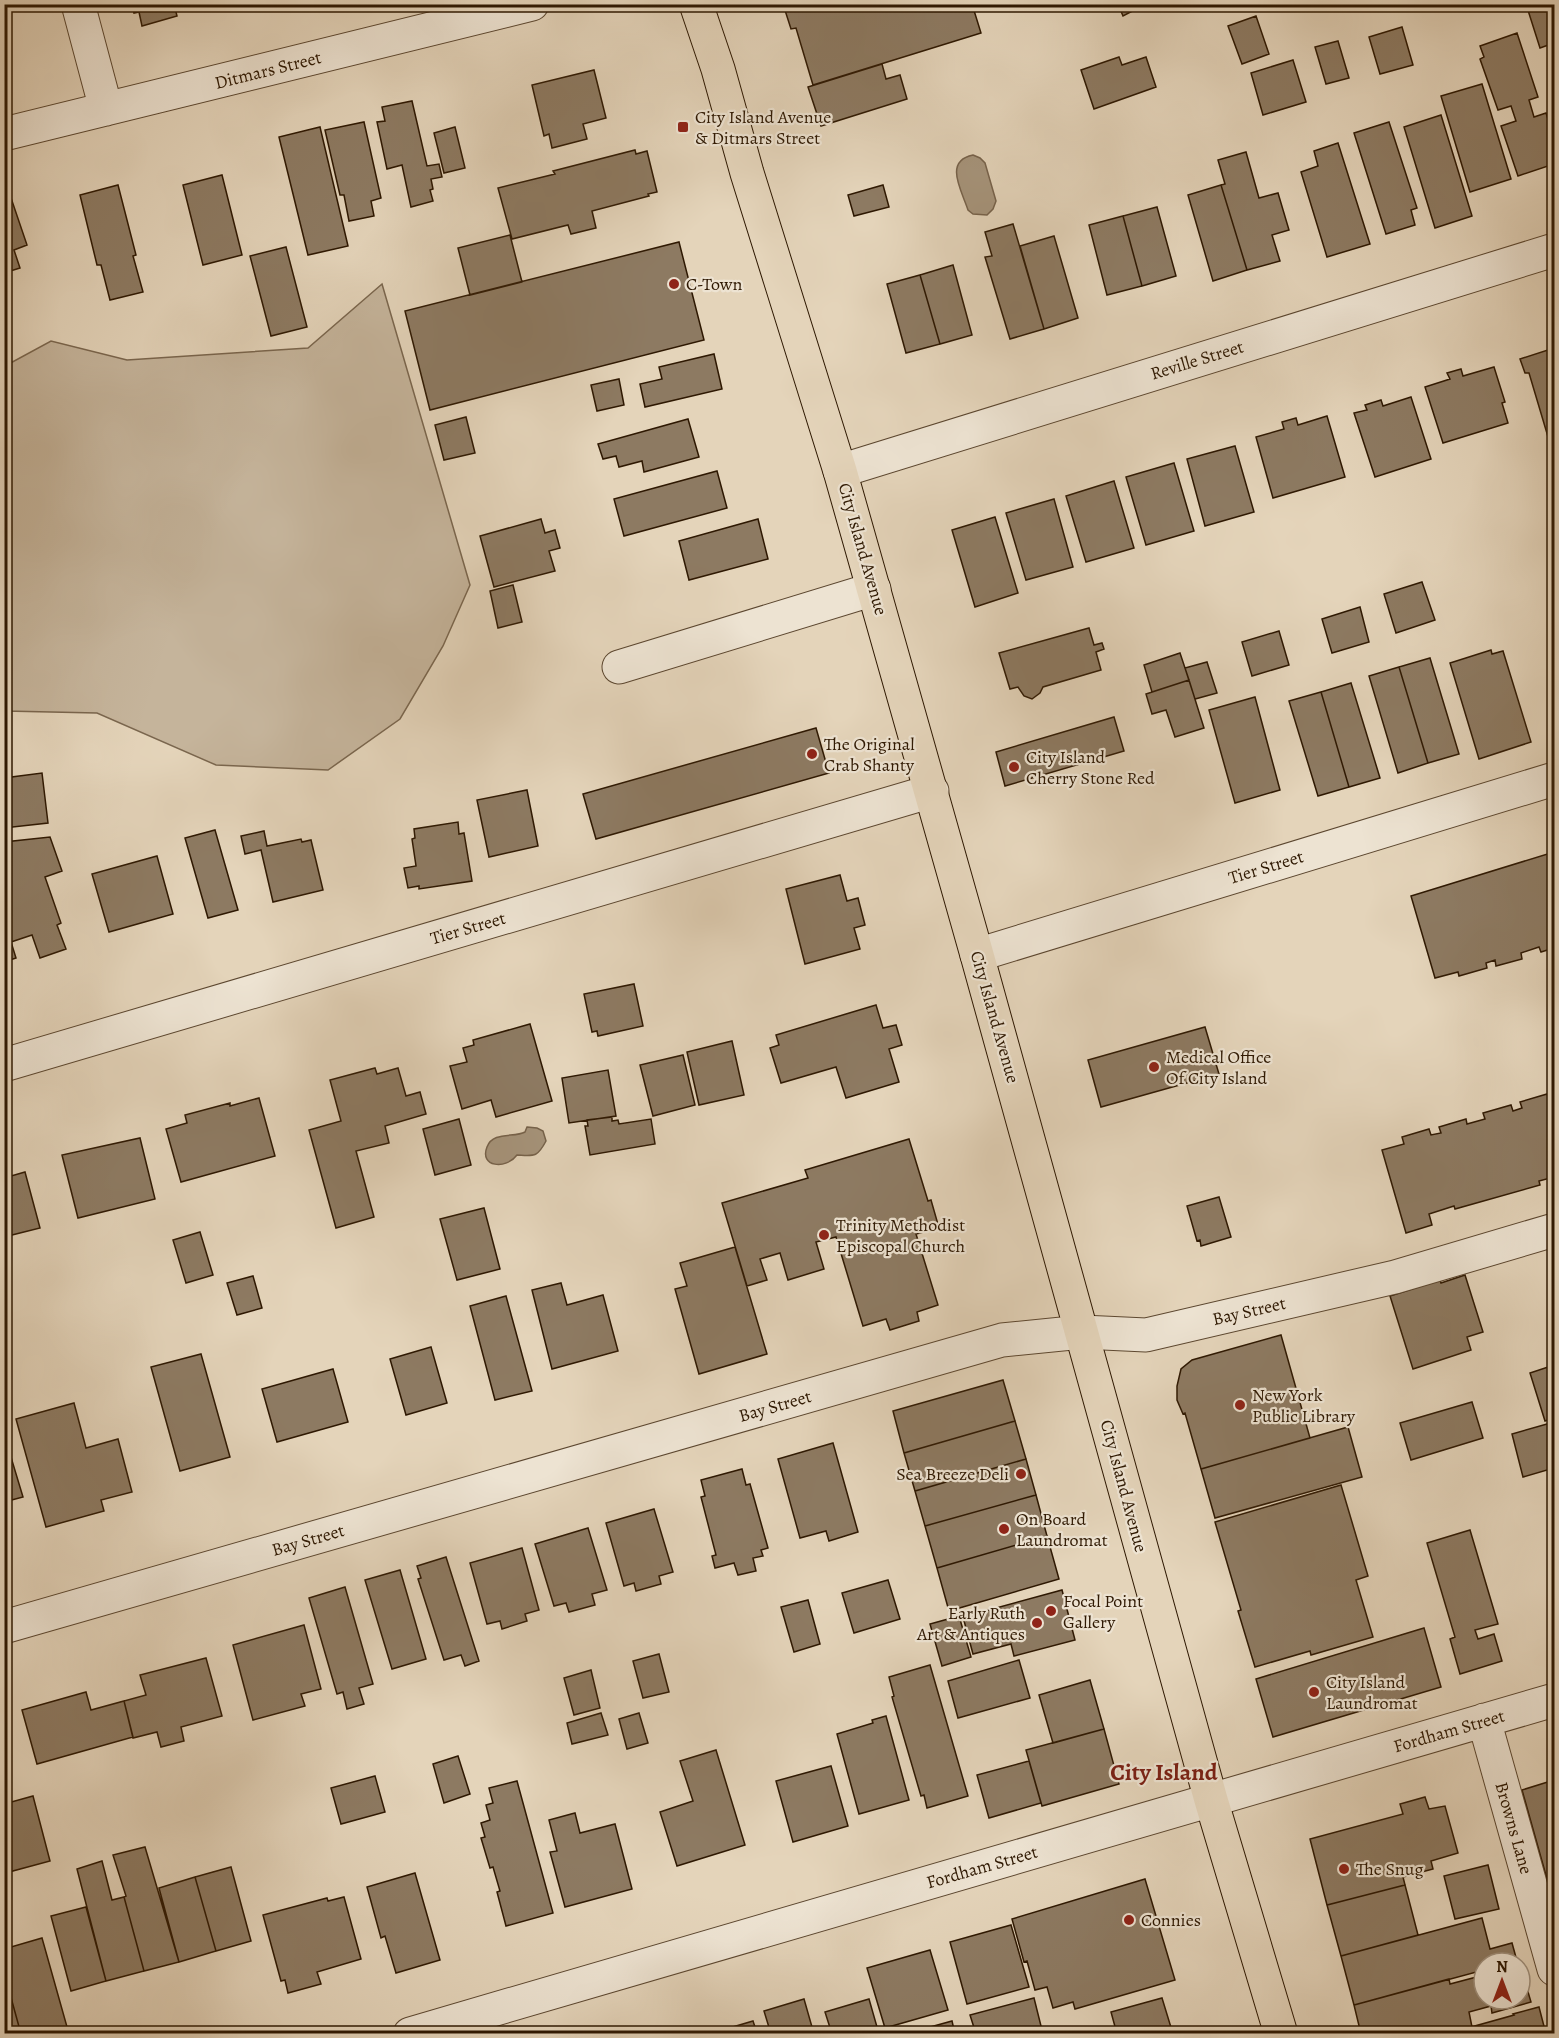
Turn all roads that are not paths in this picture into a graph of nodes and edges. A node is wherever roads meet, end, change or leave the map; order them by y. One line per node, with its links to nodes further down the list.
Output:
1 (78, 4): 4 (street)
2 (532, 4): 4 (street, Ditmars Street)
3 (696, 4): 7 (main road, City Island Avenue)
4 (106, 109): 5 (street, Ditmars Street)
5 (4, 134)
6 (1554, 250): 7 (street, Reville Street)
7 (840, 471): 8 (main road, City Island Avenue)
8 (874, 589): 9 (street); 11 (main road, City Island Avenue)
9 (619, 667)
10 (1554, 779): 12 (street, Tier Street)
11 (932, 791): 12 (main road, City Island Avenue); 13 (street, Tier Street)
12 (977, 955): 15 (main road, City Island Avenue)
13 (4, 1065)
14 (1554, 1230): 15 (street, Bay Street)
15 (1082, 1332): 16 (street, Bay Street); 19 (main road, City Island Avenue)
16 (4, 1628)
17 (1554, 1700): 18 (street, Fordham Street)
18 (1484, 1720): 19 (street, Fordham Street); 20 (street, Browns Lane)
19 (1211, 1800): 21 (street, Fordham Street); 22 (main road, City Island Avenue)
20 (1554, 1970)
21 (410, 2034)
22 (1281, 2034)

